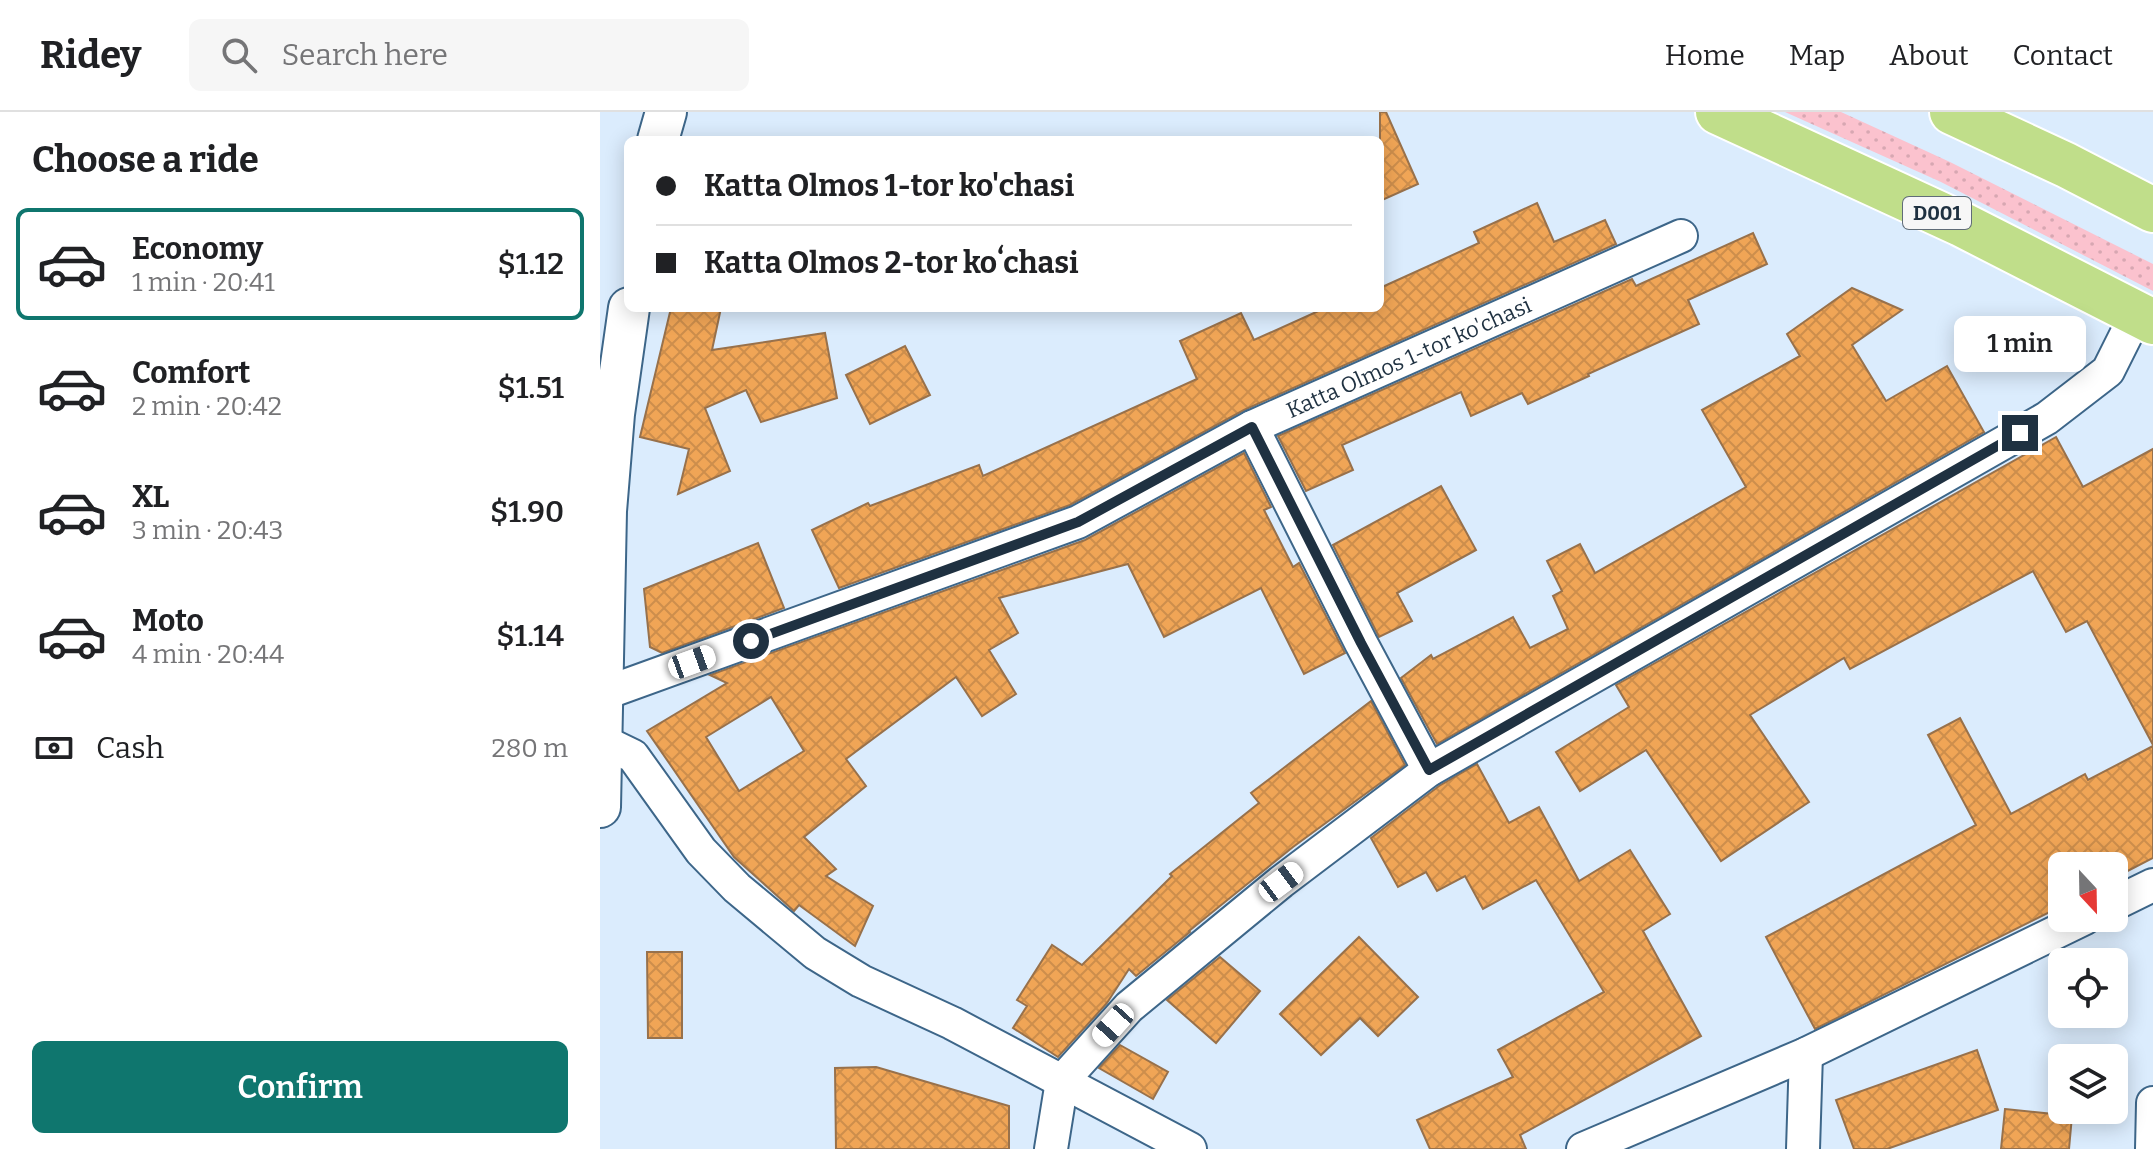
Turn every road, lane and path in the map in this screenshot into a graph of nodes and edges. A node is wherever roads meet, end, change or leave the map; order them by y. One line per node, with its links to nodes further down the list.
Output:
1 (666, 112): 4 (street)
2 (1718, 112): 8 (highway, D001)
3 (1952, 112): 5 (highway)
4 (659, 136)
5 (2153, 210)
6 (1681, 236): 9 (street, Katta Olmos 1-tor ko'chasi)
7 (628, 312): 10 (street)
8 (2145, 318): 12 (street)
9 (1252, 427): 10 (street, Katta Olmos 1-tor ko'chasi); 12 (street)
10 (601, 695): 11 (street)
11 (602, 741): 13 (street); 18 (street)
12 (1429, 770): 18 (street)
13 (600, 807)
14 (2153, 885): 15 (street)
15 (2128, 897)
16 (2056, 932): 17 (street)
17 (1806, 1054): 22 (street); 23 (street)
18 (1062, 1081): 20 (street); 21 (street)
19 (2153, 1103): 24 (street)
20 (1051, 1149)
21 (1190, 1149)
22 (1583, 1149)
23 (1803, 1149)
24 (2152, 1149)

